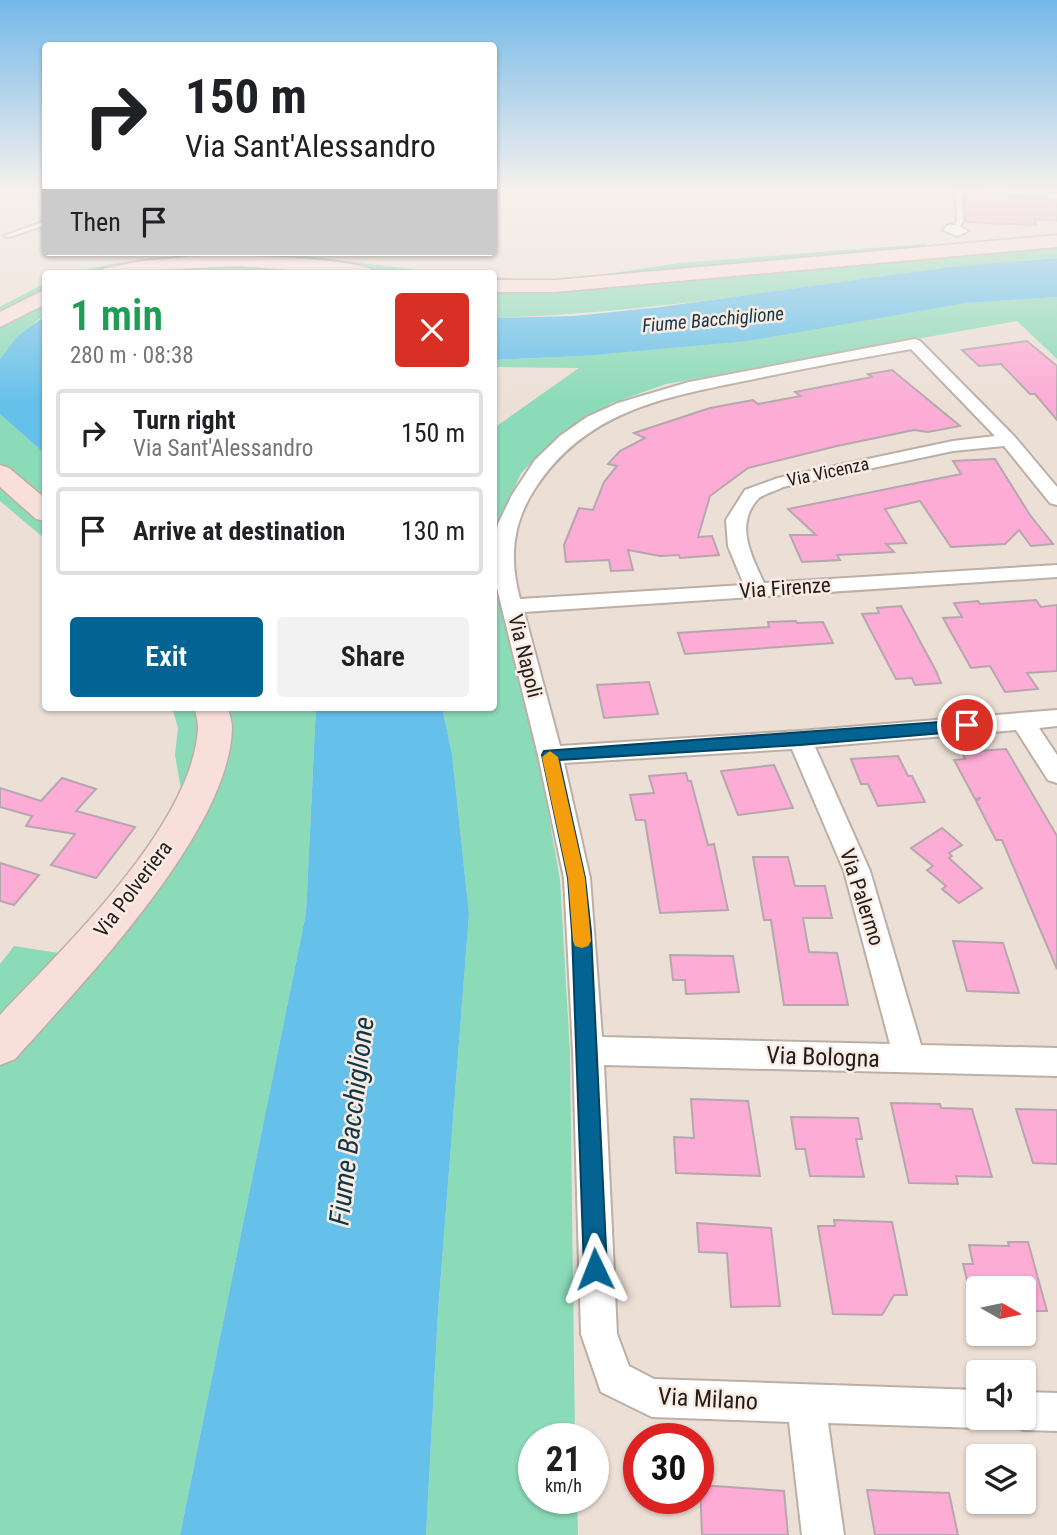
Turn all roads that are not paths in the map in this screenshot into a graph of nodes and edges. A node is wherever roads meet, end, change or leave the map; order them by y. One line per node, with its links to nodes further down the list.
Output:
1 (207, 261): 4 (street)
2 (299, 261): 5 (street)
3 (838, 261): 6 (street)
4 (128, 270)
5 (350, 270)
6 (497, 286)
7 (42, 297): 8 (street)
8 (0, 321)
9 (1008, 440): 11 (street, Via Napoli); 16 (street, Via Vicenza); 17 (street, Via Napoli)
10 (1057, 467): 11 (street)
11 (1034, 469): 13 (street, Via Napoli)
12 (0, 473): 14 (street)
13 (1057, 499)
14 (42, 510)
15 (1057, 571): 16 (street, Via Firenze)
16 (757, 590): 17 (street, Via Firenze)
17 (512, 606): 22 (street, Via Napoli)
18 (212, 711): 24 (street, Via Polveriera)
19 (1057, 718): 20 (street)
20 (1023, 721): 21 (street); 23 (street)
21 (800, 740): 22 (street); 26 (street, Via Palermo)
22 (550, 755): 25 (street, Via Napoli)
23 (1057, 774)
24 (0, 1045)
25 (588, 1051): 26 (street, Via Bologna); 28 (street, Via Napoli)
26 (910, 1059): 27 (street, Via Bologna)
27 (1057, 1062)
28 (614, 1379): 29 (street, Via Milano)
29 (806, 1403): 30 (street, Via Milano); 33 (street)
30 (966, 1409)
31 (1036, 1411): 32 (street)
32 (1057, 1412)
33 (823, 1535)

